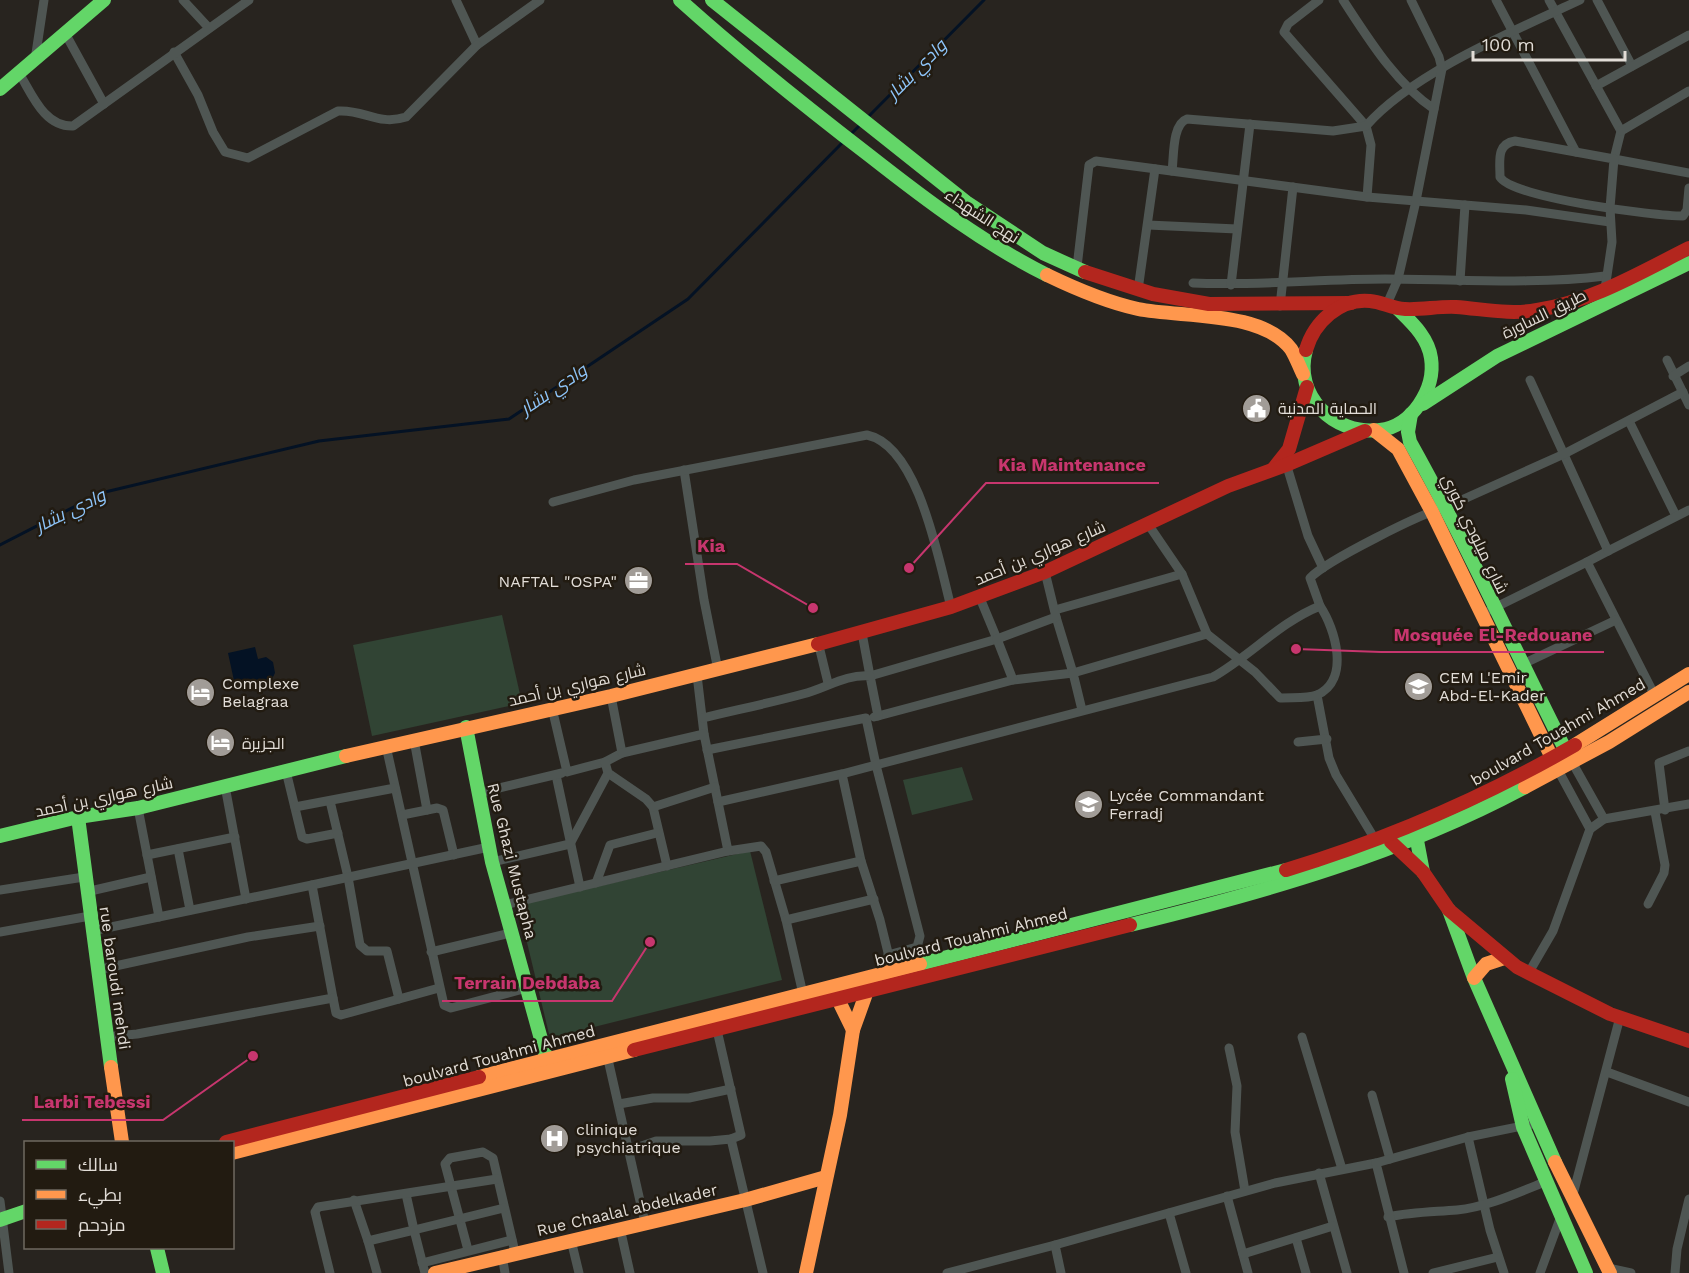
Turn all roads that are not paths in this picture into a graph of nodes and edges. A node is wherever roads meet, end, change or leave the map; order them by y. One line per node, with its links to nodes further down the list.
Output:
1 (44, 0): 23 (street)
2 (104, 0): 19 (main road)
3 (183, 0): 17 (street)
4 (249, 0): 17 (street)
5 (456, 0): 21 (street)
6 (540, 0): 21 (street)
7 (680, 0): 68 (main road, نهج الشهداء)
8 (712, 0): 53 (main road, نهج الشهداء)
9 (1319, 0): 34 (street)
10 (1343, 0): 28 (street)
11 (1411, 0): 25 (street)
12 (1496, 0): 18 (street)
13 (1549, 0): 16 (street)
14 (1580, 0): 16 (street)
15 (1597, 0): 24 (street)
16 (1555, 12): 18 (street); 27 (street)
17 (208, 27): 22 (street)
18 (1513, 32): 25 (street); 36 (street)
19 (65, 33): 23 (main road); 31 (street)
20 (1689, 35): 24 (street)
21 (477, 45): 22 (street)
22 (174, 52): 31 (street)
23 (35, 60): 26 (main road)
24 (1632, 66): 27 (street)
25 (1442, 69): 28 (street); 32 (street)
26 (19, 73): 29 (main road); 31 (street)
27 (1596, 86): 35 (street)
28 (1410, 88): 32 (street); 34 (street)
29 (0, 89)
30 (1689, 91): 35 (street)
31 (104, 104)
32 (1434, 109): 45 (street)
33 (1250, 124): 34 (street); 39 (street); 41 (street)
34 (1366, 126): 44 (street)
35 (1621, 131): 37 (street)
36 (1576, 152): 37 (street); 47 (street)
37 (1614, 159): 40 (street); 47 (street)
38 (1155, 169): 39 (street); 49 (street); 53 (street)
39 (1172, 171): 41 (street)
40 (1689, 173)
41 (1242, 180): 42 (street); 50 (street)
42 (1293, 187): 44 (street); 58 (street)
43 (1689, 188): 47 (street)
44 (1367, 197): 45 (street)
45 (1416, 201): 46 (street); 54 (street)
46 (1465, 205): 48 (street); 55 (street)
47 (1610, 208): 48 (street)
48 (1610, 222): 57 (street)
49 (1148, 225): 50 (street); 60 (street)
50 (1237, 229): 59 (street)
51 (1689, 249): 57 (main road, طريق الساورة)
52 (1689, 263): 71 (main road, طريق الساورة)
53 (1077, 267): 60 (main road, نهج الشهداء)
54 (1398, 279): 55 (street); 58 (street); 63 (street)
55 (1460, 281): 57 (street)
56 (1192, 283): 59 (street)
57 (1605, 283): 63 (main road, طريق الساورة)
58 (1283, 284): 59 (street); 62 (street)
59 (1231, 285)
60 (1138, 290): 62 (main road, نهج الشهداء)
61 (1351, 303): 62 (main road, نهج الشهداء); 63 (main road); 68 (main road)
62 (1280, 306)
63 (1393, 306): 71 (main road)
64 (1667, 360): 66 (street)
65 (1689, 366): 66 (street)
66 (1673, 376): 69 (street)
67 (1530, 380): 74 (street)
68 (1305, 381): 73 (main road); 75 (main road)
69 (1683, 392): 70 (street); 72 (street)
70 (1689, 405)
71 (1415, 411): 73 (main road); 78 (main road, شارع ميلودي كوري)
72 (1629, 421): 74 (street); 81 (street)
73 (1370, 431): 75 (main road); 79 (main road, شارع ميلودي كوري)
74 (1564, 454): 78 (street); 83 (street)
75 (1285, 461): 82 (main road, شارع هواري بن أحمد); 85 (street)
76 (684, 470): 77 (street); 90 (street); 100 (street)
77 (553, 502)
78 (1446, 507): 79 (street); 91 (main road, شارع ميلودي كوري)
79 (1431, 510): 85 (street); 91 (main road, شارع ميلودي كوري)
80 (1689, 510): 81 (street)
81 (1676, 516): 83 (street)
82 (1148, 524): 86 (main road, شارع هواري بن أحمد); 87 (street)
83 (1608, 551): 84 (street)
84 (1587, 562): 91 (street); 93 (street)
85 (1323, 568): 89 (street)
86 (1045, 572): 88 (main road, شارع هواري بن أحمد); 92 (street)
87 (1182, 574): 92 (street); 95 (street)
88 (980, 598): 90 (main road, شارع هواري بن أحمد); 96 (street)
89 (1320, 606): 98 (street); 108 (street)
90 (951, 607): 94 (main road, شارع هواري بن أحمد)
91 (1487, 612): 99 (main road, شارع ميلودي كوري); 128 (main road, شارع ميلودي كوري)
92 (1056, 614): 96 (street); 101 (street)
93 (1616, 620): 99 (street); 110 (street)
94 (862, 633): 97 (main road, شارع هواري بن أحمد); 104 (street)
95 (1207, 634): 98 (street); 101 (street)
96 (996, 639): 104 (street); 105 (street)
97 (818, 642): 100 (main road, شارع هواري بن أحمد); 106 (street)
98 (1241, 661): 108 (street); 112 (street)
99 (1521, 665): 122 (main road, شارع ميلودي كوري)
100 (718, 670): 103 (main road, شارع هواري بن أحمد)
101 (1072, 673): 105 (street); 112 (street)
102 (1689, 674): 110 (main road, boulvard Touahmi Ahmed)
103 (697, 675): 109 (main road, شارع هواري بن أحمد); 114 (street)
104 (870, 676): 106 (street); 113 (street)
105 (1012, 680): 113 (street)
106 (828, 684): 114 (street)
107 (1689, 692): 127 (main road, boulvard Touahmi Ahmed)
108 (1317, 695): 118 (street)
109 (611, 696): 111 (main road, شارع هواري بن أحمد); 125 (street)
110 (1655, 696): 122 (main road, boulvard Touahmi Ahmed)
111 (552, 708): 116 (main road, شارع هواري بن أحمد); 131 (street)
112 (1082, 710): 129 (street)
113 (878, 716): 115 (street)
114 (703, 718): 117 (street)
115 (866, 718): 123 (street); 129 (street)
116 (466, 727): 119 (main road, شارع هواري بن أحمد); 138 (main road, Rue Ghazi Mustapha)
117 (704, 734): 123 (street); 125 (street)
118 (1327, 739): 120 (street); 156 (street)
119 (414, 740): 121 (main road, شارع هواري بن أحمد); 145 (street)
120 (1298, 742)
121 (386, 746): 130 (main road, شارع هواري بن أحمد); 137 (street)
122 (1565, 749): 127 (main road, شارع ميلودي كوري); 128 (main road, boulvard Touahmi Ahmed)
123 (707, 750): 136 (street)
124 (1689, 751): 146 (street)
125 (622, 753): 126 (street)
126 (605, 762): 131 (street); 132 (street)
127 (1572, 762): 128 (main road, boulvard Touahmi Ahmed); 149 (street)
128 (1555, 764): 150 (street); 153 (main road, boulvard Touahmi Ahmed)
129 (876, 765): 133 (street); 193 (street)
130 (286, 771): 135 (main road, شارع هواري بن أحمد); 142 (street)
131 (567, 772): 134 (street)
132 (608, 773): 143 (street); 157 (street)
133 (842, 774): 140 (street); 163 (street)
134 (556, 775): 138 (street); 157 (street)
135 (225, 786): 144 (main road, شارع هواري بن أحمد); 155 (street)
136 (715, 787): 140 (street); 143 (street)
137 (395, 788): 139 (street); 147 (street)
138 (478, 793): 158 (main road, Rue Ghazi Mustapha)
139 (330, 801): 142 (street); 151 (street)
140 (718, 802): 160 (street)
141 (1689, 804): 146 (street)
142 (295, 807): 151 (street)
143 (653, 807): 152 (street)
144 (138, 808): 148 (main road, شارع هواري بن أحمد); 161 (street)
145 (427, 810): 147 (street); 162 (street)
146 (1660, 811): 149 (street); 180 (street)
147 (402, 815): 165 (street)
148 (78, 817): 154 (main road, شارع هواري بن أحمد); 168 (main road, rue baroudi mehdi)
149 (1604, 819): 150 (street)
150 (1590, 829): 197 (street)
151 (338, 833): 170 (street)
152 (657, 833): 166 (street); 172 (street)
153 (1415, 833): 156 (main road, boulvard Touahmi Ahmed); 167 (main road)
154 (0, 836)
155 (235, 837): 159 (street); 177 (street)
156 (1387, 841): 167 (main road); 179 (main road, boulvard Touahmi Ahmed); 179 (main road, boulvard Touahmi Ahmed)
157 (570, 844): 164 (street); 174 (street)
158 (489, 847): 162 (street); 164 (main road, Rue Ghazi Mustapha)
159 (178, 849): 161 (street); 182 (street)
160 (728, 851): 166 (street); 171 (street)
161 (147, 855): 169 (street)
162 (454, 855): 165 (street)
163 (861, 861): 171 (street); 178 (street)
164 (492, 862): 181 (main road, Rue Ghazi Mustapha)
165 (411, 863): 170 (street); 192 (street)
166 (667, 866): 172 (street)
167 (1423, 872): 183 (main road)
168 (84, 877): 175 (street); 176 (main road, rue baroudi mehdi)
169 (151, 877): 176 (street); 186 (street)
170 (348, 877): 173 (street); 205 (street)
171 (774, 881): 187 (street)
172 (596, 883): 174 (street)
173 (312, 885): 177 (street); 188 (street)
174 (580, 887): 181 (street)
175 (0, 890)
176 (86, 892): 184 (main road, rue baroudi mehdi)
177 (246, 899): 182 (street)
178 (874, 899): 187 (street); 193 (street)
179 (1206, 900): 185 (main road, boulvard Touahmi Ahmed)
180 (1648, 904)
181 (504, 905): 191 (main road, Rue Ghazi Mustapha)
182 (190, 910): 186 (street)
183 (1449, 910): 194 (main road); 198 (main road)
184 (90, 916): 189 (main road, rue baroudi mehdi); 190 (street)
185 (1142, 916): 196 (main road, boulvard Touahmi Ahmed); 199 (main road, boulvard Touahmi Ahmed)
186 (159, 917): 189 (street)
187 (786, 920): 203 (street)
188 (320, 926): 195 (street); 204 (street)
189 (92, 931): 195 (main road, rue baroudi mehdi)
190 (0, 932)
191 (511, 933): 192 (street); 201 (main road, Rue Ghazi Mustapha)
192 (431, 952): 200 (street)
193 (888, 955): 196 (street)
194 (1504, 958): 197 (main road); 198 (main road)
195 (97, 970): 209 (main road, rue baroudi mehdi)
196 (894, 973): 199 (main road, boulvard Touahmi Ahmed)
197 (1528, 974): 206 (main road)
198 (1474, 978): 213 (main road)
199 (866, 986): 202 (main road, boulvard Touahmi Ahmed); 208 (main road)
200 (439, 988): 201 (street); 205 (street)
201 (527, 988): 215 (main road, Rue Ghazi Mustapha)
202 (834, 992): 203 (main road, boulvard Touahmi Ahmed); 207 (main road, boulvard Touahmi Ahmed); 208 (main road)
203 (803, 994): 215 (main road, boulvard Touahmi Ahmed)
204 (333, 998): 205 (street); 209 (street)
205 (399, 999)
206 (1620, 1017): 211 (main road); 216 (street)
207 (717, 1030): 214 (main road, boulvard Touahmi Ahmed); 217 (street)
208 (853, 1030): 233 (main road)
209 (106, 1037): 225 (main road, rue baroudi mehdi)
210 (1302, 1037): 231 (street)
211 (1689, 1041)
212 (1229, 1048): 237 (street)
213 (1504, 1048): 221 (main road); 222 (main road)
214 (607, 1055): 215 (main road, boulvard Touahmi Ahmed); 220 (street)
215 (548, 1065): 226 (main road, boulvard Touahmi Ahmed); 228 (main road, boulvard Touahmi Ahmed)
216 (1607, 1072): 219 (street); 240 (street)
217 (731, 1089): 220 (street); 224 (street)
218 (1372, 1095): 229 (street)
219 (1689, 1102)
220 (618, 1104): 227 (street)
221 (1538, 1123): 222 (street); 240 (main road)
222 (1522, 1127): 223 (street); 235 (main road)
223 (1468, 1137): 229 (street); 244 (street)
224 (731, 1139): 227 (street); 242 (street)
225 (122, 1141)
226 (234, 1141)
227 (627, 1151): 254 (street)
228 (234, 1152)
229 (1389, 1159): 230 (street)
230 (1376, 1163): 231 (street); 250 (street)
231 (1342, 1169): 232 (street)
232 (1319, 1173): 237 (street); 255 (street)
233 (826, 1177): 242 (main road, Rue Chaalal abdelkader); 279 (main road)
234 (497, 1179): 236 (street); 236 (street); 246 (street)
235 (1545, 1182): 244 (street); 249 (main road)
236 (449, 1187): 238 (street); 251 (street)
237 (1245, 1191): 239 (street)
238 (406, 1194): 241 (street); 257 (street)
239 (1227, 1196): 248 (street); 266 (street)
240 (1572, 1198): 253 (main road)
241 (354, 1200): 261 (street); 273 (street)
242 (745, 1200): 254 (main road, Rue Chaalal abdelkader); 278 (street)
243 (0, 1201): 252 (street)
244 (1484, 1204): 250 (street); 267 (street)
245 (1688, 1204): 292 (street)
246 (504, 1208): 251 (street); 264 (street)
247 (24, 1212): 252 (main road)
248 (1169, 1213): 262 (street); 282 (street)
249 (1561, 1216): 258 (main road); 289 (street)
250 (1388, 1217): 286 (street)
251 (459, 1218): 257 (street); 265 (street)
252 (1, 1219): 271 (street)
253 (1583, 1220): 258 (main road); 269 (main road)
254 (645, 1223): 256 (main road, Rue Chaalal abdelkader)
255 (1333, 1226): 259 (street); 285 (street)
256 (620, 1228): 260 (main road, Rue Chaalal abdelkader); 277 (street)
257 (414, 1230): 261 (street); 268 (street)
258 (1568, 1230): 290 (main road)
259 (1296, 1238): 266 (street); 284 (street)
260 (571, 1240): 264 (main road, Rue Chaalal abdelkader); 276 (street)
261 (368, 1241): 274 (street)
262 (1055, 1245): 280 (street); 281 (street)
263 (157, 1249): 272 (main road)
264 (510, 1249): 265 (street); 270 (main road, Rue Chaalal abdelkader); 275 (street)
265 (468, 1250): 268 (street)
266 (1243, 1254): 283 (street)
267 (1498, 1257): 287 (street); 288 (street)
268 (424, 1268)
269 (1609, 1270): 291 (street)
270 (442, 1272)
271 (9, 1273)
272 (163, 1273)
273 (330, 1273)
274 (377, 1273)
275 (505, 1273)
276 (579, 1273)
277 (630, 1273)
278 (763, 1273)
279 (806, 1273)
280 (947, 1273)
281 (1061, 1273)
282 (1186, 1273)
283 (1248, 1273)
284 (1306, 1273)
285 (1347, 1273)
286 (1404, 1273)
287 (1433, 1273)
288 (1504, 1273)
289 (1540, 1273)
290 (1586, 1273)
291 (1631, 1273)
292 (1675, 1273)

